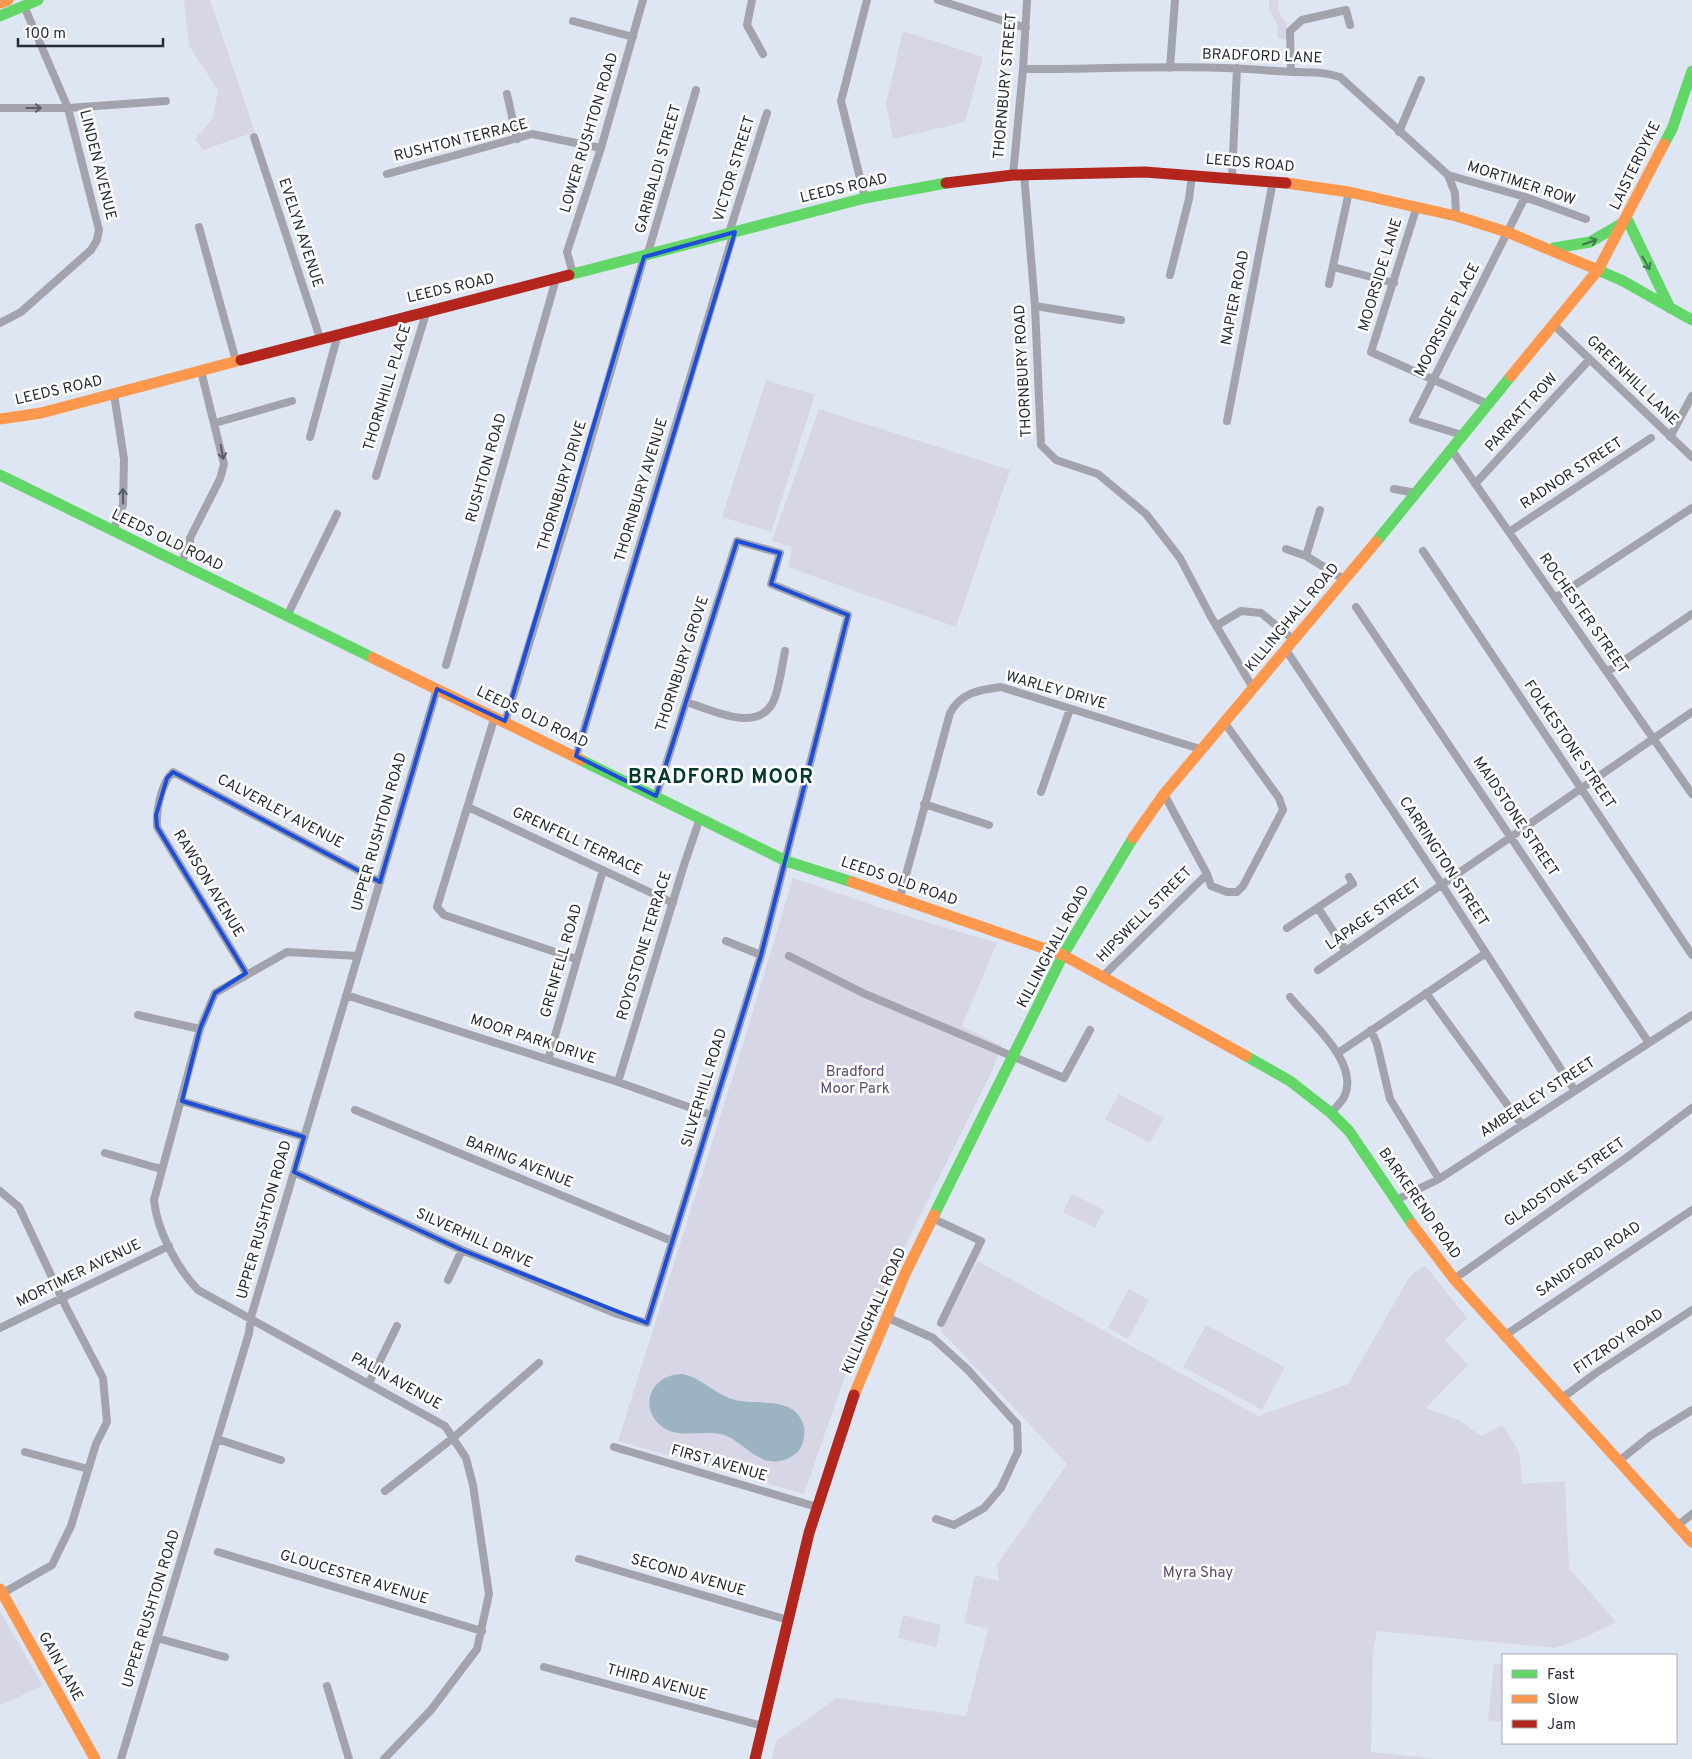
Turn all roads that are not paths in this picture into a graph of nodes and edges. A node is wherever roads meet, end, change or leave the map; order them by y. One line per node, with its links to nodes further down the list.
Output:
1 (8, 0): 9 (main road)
2 (38, 0): 10 (main road)
3 (643, 0): 15 (street, LOWER RUSHTON ROAD)
4 (752, 0): 16 (street)
5 (867, 0): 41 (street)
6 (938, 0): 14 (street)
7 (1027, 0): 14 (street, THORNBURY STREET)
8 (1175, 0): 17 (street)
9 (0, 3)
10 (24, 6): 11 (main road); 27 (street, LINDEN AVENUE)
11 (0, 16)
12 (573, 21): 15 (street)
13 (1350, 26): 21 (street)
14 (1026, 28): 19 (street, THORNBURY STREET)
15 (633, 37): 32 (street, LOWER RUSHTON ROAD)
16 (763, 54)
17 (1170, 68): 18 (street, BRADFORD LANE); 19 (street, BRADFORD LANE)
18 (1237, 68): 21 (street, BRADFORD LANE); 37 (street)
19 (1023, 69): 35 (street, THORNBURY STREET)
20 (1692, 71): 44 (main road, LAISTERDYKE)
21 (1290, 72): 29 (street, BRADFORD LANE)
22 (1421, 80): 29 (street)
23 (696, 90): 50 (street, GARIBALDI STREET)
24 (506, 94): 31 (street)
25 (166, 101): 27 (street)
26 (0, 108): 27 (street, one-way to 27)
27 (68, 108): 63 (street, LINDEN AVENUE)
28 (767, 113): 47 (street, VICTOR STREET)
29 (1398, 132): 36 (street, BRADFORD LANE)
30 (254, 137): 66 (street, EVELYN AVENUE)
31 (516, 139): 32 (street, RUSHTON TERRACE); 33 (street, RUSHTON TERRACE)
32 (601, 148): 53 (street, LOWER RUSHTON ROAD)
33 (388, 174)
34 (1192, 174): 35 (main road, LEEDS ROAD); 37 (main road, LEEDS ROAD); 54 (street)
35 (1018, 175): 41 (main road, LEEDS ROAD); 58 (street, THORNBURY ROAD)
36 (1448, 175): 40 (street, MORTIMER ROW); 43 (street)
37 (1232, 178): 38 (main road, LEEDS ROAD)
38 (1272, 180): 39 (main road, LEEDS ROAD); 76 (street, NAPIER ROAD)
39 (1349, 192): 42 (main road, LEEDS ROAD); 51 (street)
40 (1525, 197): 45 (street, MORTIMER ROW); 48 (street, MOORSIDE PLACE)
41 (865, 198): 47 (main road, LEEDS ROAD)
42 (1417, 206): 43 (main road, LEEDS ROAD); 56 (street, MOORSIDE LANE)
43 (1456, 216): 48 (main road, LEEDS ROAD)
44 (1627, 218): 49 (main road, one-way to 44); 52 (main road, LAISTERDYKE); 59 (main road, one-way to 59)
45 (1586, 220)
46 (199, 227): 67 (street)
47 (732, 232): 50 (main road, LEEDS ROAD); 119 (street, THORNBURY AVENUE)
48 (1507, 232): 49 (main road, LEEDS ROAD); 70 (street, MOORSIDE PLACE)
49 (1547, 248): 52 (main road, LEEDS ROAD)
50 (646, 256): 53 (main road, LEEDS ROAD); 115 (street, THORNBURY DRIVE)
51 (1333, 267): 56 (street); 57 (street)
52 (1598, 270): 59 (main road, LEEDS ROAD); 64 (main road, KILLINGHALL ROAD)
53 (572, 274): 55 (main road, LEEDS ROAD)
54 (1170, 274)
55 (556, 279): 60 (main road, LEEDS ROAD); 108 (street, RUSHTON ROAD)
56 (1394, 283): 70 (street, MOORSIDE LANE)
57 (1329, 284)
58 (1035, 306): 61 (street); 104 (street, THORNBURY ROAD)
59 (1670, 308): 62 (main road, LEEDS ROAD)
60 (427, 310): 65 (main road, LEEDS ROAD); 85 (street, THORNHILL PLACE)
61 (1121, 320)
62 (1692, 320)
63 (0, 323)
64 (1553, 324): 68 (street, GREENHILL LANE); 74 (main road, KILLINGHALL ROAD)
65 (338, 334): 66 (main road, LEEDS ROAD); 80 (street)
66 (320, 338): 67 (main road, LEEDS ROAD)
67 (236, 361): 69 (main road, LEEDS ROAD)
68 (1592, 362): 79 (street, GREENHILL LANE); 86 (street, PARRATT ROW)
69 (201, 371): 71 (main road, LEEDS ROAD); 77 (street)
70 (1433, 380): 74 (street); 78 (street, MOORSIDE PLACE)
71 (114, 394): 75 (main road, LEEDS ROAD); 92 (street, one-way to 71)
72 (1692, 396): 79 (street)
73 (292, 401): 77 (street)
74 (1488, 404): 78 (main road, KILLINGHALL ROAD)
75 (0, 419)
76 (1227, 421)
77 (215, 423): 98 (street, one-way to 98)
78 (1462, 435): 82 (main road, KILLINGHALL ROAD)
79 (1670, 436): 83 (street, GREENHILL LANE)
80 (310, 437)
81 (1651, 438): 93 (street, RADNOR STREET)
82 (1451, 449): 86 (street, ROCHESTER STREET); 88 (main road, KILLINGHALL ROAD)
83 (1692, 457)
84 (0, 475): 92 (main road, LEEDS OLD ROAD)
85 (376, 476)
86 (1475, 484): 93 (street, ROCHESTER STREET)
87 (1394, 489): 88 (street)
88 (1416, 493): 99 (main road, KILLINGHALL ROAD)
89 (1692, 508): 100 (street)
90 (1320, 510): 97 (street)
91 (337, 514): 103 (street)
92 (113, 531): 98 (main road, LEEDS OLD ROAD)
93 (1509, 532): 100 (street, ROCHESTER STREET)
94 (737, 541): 112 (street, THORNBURY GROVE); 131 (street, SILVERHILL ROAD)
95 (1286, 549): 97 (street)
96 (1423, 551): 121 (street, FOLKESTONE STREET)
97 (1306, 556): 99 (street)
98 (180, 565): 103 (main road, LEEDS OLD ROAD)
99 (1345, 580): 105 (main road, KILLINGHALL ROAD)
100 (1555, 598): 109 (street, ROCHESTER STREET)
101 (1356, 607): 130 (street, MAIDSTONE STREET)
102 (1692, 614): 109 (street)
103 (288, 616): 111 (main road, LEEDS OLD ROAD)
104 (1216, 626): 105 (street); 110 (street, THORNBURY ROAD)
105 (1294, 640): 106 (main road, KILLINGHALL ROAD)
106 (1286, 650): 110 (main road, KILLINGHALL ROAD); 136 (street, CARRINGTON STREET)
107 (785, 651): 112 (street)
108 (446, 664)
109 (1606, 672): 117 (street, ROCHESTER STREET)
110 (1253, 688): 116 (main road, KILLINGHALL ROAD)
111 (437, 690): 115 (main road, LEEDS OLD ROAD); 135 (street, UPPER RUSHTON ROAD)
112 (686, 702): 125 (street, THORNBURY GROVE)
113 (1070, 709): 118 (street, WARLEY DRIVE); 122 (street); 126 (street, WARLEY DRIVE)
114 (1692, 712): 117 (street, LAPAGE STREET)
115 (500, 719): 119 (main road, LEEDS OLD ROAD); 127 (street, THORNBURY DRIVE)
116 (1224, 722): 118 (main road, KILLINGHALL ROAD); 133 (street)
117 (1653, 738): 121 (street, LAPAGE STREET); 124 (street, ROCHESTER STREET)
118 (1200, 749): 123 (main road, KILLINGHALL ROAD)
119 (576, 756): 125 (main road, LEEDS OLD ROAD)
120 (167, 778): 135 (street, CALVERLEY AVENUE); 151 (street, RAWSON AVENUE)
121 (1581, 788): 130 (street, LAPAGE STREET); 146 (street, FOLKESTONE STREET)
122 (1041, 792)
123 (1164, 794): 133 (street); 145 (main road, KILLINGHALL ROAD)
124 (1692, 794)
125 (656, 796): 128 (main road, LEEDS OLD ROAD)
126 (924, 804): 129 (street); 137 (street, WARLEY DRIVE)
127 (468, 807): 132 (street, GRENFELL TERRACE); 149 (street, THORNBURY DRIVE)
128 (700, 818): 131 (main road, LEEDS OLD ROAD); 138 (street, ROYDSTONE TERRACE)
129 (988, 825)
130 (1512, 836): 136 (street, LAPAGE STREET); 161 (street, MAIDSTONE STREET)
131 (786, 861): 137 (main road, LEEDS OLD ROAD); 144 (street, SILVERHILL ROAD)
132 (604, 870): 138 (street, GRENFELL TERRACE); 149 (street, GRENFELL ROAD)
133 (1207, 874): 152 (street, HIPSWELL STREET)
134 (1349, 878): 139 (street)
135 (380, 882): 147 (street, UPPER RUSHTON ROAD)
136 (1442, 885): 142 (street, LAPAGE STREET); 143 (street, CARRINGTON STREET)
137 (900, 896): 145 (main road, LEEDS OLD ROAD)
138 (673, 903): 165 (street, ROYDSTONE TERRACE)
139 (1318, 908): 140 (street); 142 (street)
140 (1287, 928)
141 (726, 941): 144 (street)
142 (1346, 951): 150 (street, LAPAGE STREET)
143 (1486, 953): 153 (street); 166 (street, CARRINGTON STREET)
144 (761, 955): 171 (street, SILVERHILL ROAD)
145 (1063, 955): 152 (main road, BARKEREND ROAD); 163 (main road, KILLINGHALL ROAD)
146 (1692, 955)
147 (358, 956): 151 (street, PALIN AVENUE); 154 (street, UPPER RUSHTON ROAD)
148 (789, 956): 163 (street)
149 (576, 959): 164 (street, GRENFELL ROAD)
150 (1318, 970)
151 (246, 973): 158 (street, PALIN AVENUE)
152 (1103, 976): 170 (main road, BARKEREND ROAD)
153 (1426, 993): 160 (street); 172 (street)
154 (346, 995): 164 (street, MOOR PARK DRIVE); 173 (street, UPPER RUSHTON ROAD)
155 (1290, 997): 162 (street)
156 (138, 1015): 158 (street)
157 (1692, 1015): 161 (street, AMBERLEY STREET)
158 (200, 1029): 167 (street, PALIN AVENUE)
159 (1090, 1030): 163 (street)
160 (1371, 1030): 162 (street); 177 (street)
161 (1649, 1043): 166 (street, AMBERLEY STREET)
162 (1338, 1053): 170 (street)
163 (1014, 1056): 181 (main road, KILLINGHALL ROAD)
164 (548, 1060): 165 (street, MOOR PARK DRIVE)
165 (618, 1082): 171 (street, MOOR PARK DRIVE)
166 (1575, 1091): 172 (street, AMBERLEY STREET)
167 (182, 1101): 173 (street); 175 (street, PALIN AVENUE)
168 (1692, 1108): 185 (street, GLADSTONE STREET)
169 (355, 1110): 182 (street, BARING AVENUE)
170 (1331, 1113): 179 (main road, BARKEREND ROAD)
171 (711, 1114): 182 (street, SILVERHILL ROAD)
172 (1522, 1126): 177 (street, AMBERLEY STREET)
173 (304, 1137): 176 (street, UPPER RUSHTON ROAD)
174 (105, 1153): 175 (street)
175 (161, 1169): 183 (street, PALIN AVENUE)
176 (294, 1172): 184 (street, SILVERHILL DRIVE); 190 (street, UPPER RUSHTON ROAD)
177 (1439, 1179): 179 (street, AMBERLEY STREET)
178 (0, 1191): 187 (street)
179 (1396, 1200): 185 (main road, BARKEREND ROAD)
180 (1692, 1210): 195 (street, SANDFORD ROAD)
181 (934, 1219): 189 (main road, KILLINGHALL ROAD); 192 (street)
182 (672, 1241): 191 (street, SILVERHILL ROAD)
183 (169, 1246): 187 (street, MORTIMER AVENUE); 190 (street, PALIN AVENUE)
184 (462, 1250): 186 (street); 191 (street, SILVERHILL DRIVE)
185 (1454, 1279): 195 (main road, BARKEREND ROAD)
186 (448, 1280)
187 (62, 1298): 194 (street, MORTIMER AVENUE); 206 (street)
188 (1692, 1310): 198 (street, FITZROY ROAD)
189 (886, 1317): 208 (main road, KILLINGHALL ROAD); 210 (street)
190 (251, 1318): 197 (street, PALIN AVENUE); 201 (street, UPPER RUSHTON ROAD)
191 (647, 1323)
192 (941, 1323)
193 (397, 1326): 197 (street)
194 (0, 1328)
195 (1504, 1336): 198 (main road, BARKEREND ROAD)
196 (539, 1363): 200 (street)
197 (369, 1383): 200 (street, PALIN AVENUE)
198 (1562, 1398): 205 (main road, BARKEREND ROAD)
199 (1692, 1410): 205 (street)
200 (453, 1438): 207 (street); 217 (street, PALIN AVENUE)
201 (217, 1439): 204 (street); 218 (street, UPPER RUSHTON ROAD)
202 (614, 1447): 208 (street, FIRST AVENUE)
203 (24, 1452): 206 (street)
204 (281, 1460)
205 (1619, 1461): 211 (main road, BARKEREND ROAD)
206 (88, 1469): 215 (street)
207 (385, 1491)
208 (817, 1507): 216 (main road, KILLINGHALL ROAD)
209 (1692, 1514): 211 (street)
210 (936, 1519)
211 (1677, 1526): 212 (main road, BARKEREND ROAD)
212 (1692, 1542)
213 (218, 1552): 217 (street, GLOUCESTER AVENUE)
214 (579, 1559): 216 (street, SECOND AVENUE)
215 (1, 1591): 223 (main road, GAIN LANE)
216 (788, 1620): 222 (main road, KILLINGHALL ROAD)
217 (482, 1631): 226 (street, PALIN AVENUE)
218 (157, 1638): 219 (street); 224 (street, UPPER RUSHTON ROAD)
219 (225, 1657)
220 (544, 1667): 222 (street, THIRD AVENUE)
221 (327, 1686): 225 (street)
222 (763, 1726): 227 (main road, KILLINGHALL ROAD)
223 (95, 1759)
224 (121, 1759)
225 (349, 1759)
226 (384, 1759)
227 (756, 1759)

